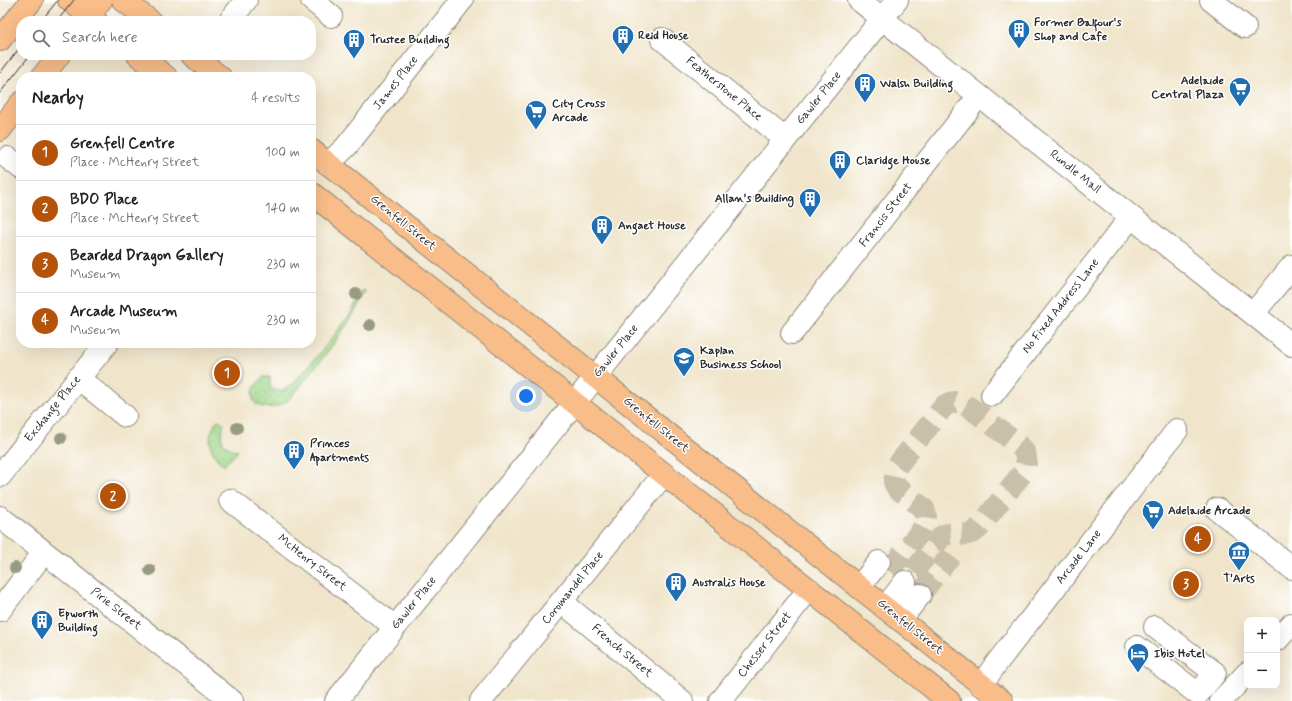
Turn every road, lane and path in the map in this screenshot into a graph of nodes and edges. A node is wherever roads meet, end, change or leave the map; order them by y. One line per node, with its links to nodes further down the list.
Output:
1 (32, 0): 11 (main road)
2 (69, 0): 10 (main road)
3 (123, 0): 12 (main road)
4 (246, 0): 13 (street)
5 (312, 0): 14 (street)
6 (462, 0): 31 (street, James Place)
7 (859, 0): 15 (street, Rundle Mall)
8 (897, 0): 15 (street, Gawler Place)
9 (1211, 0): 17 (street)
10 (93, 14)
11 (19, 16)
12 (144, 16)
13 (234, 16)
14 (331, 16)
15 (882, 18): 26 (street, Rundle Mall); 29 (street, Gawler Place)
16 (16, 20): 19 (main road)
17 (1245, 27)
18 (662, 39): 29 (street, Featherstone Place)
19 (0, 40)
20 (55, 60): 23 (main road)
21 (144, 60): 24 (main road)
22 (201, 60): 25 (main road)
23 (46, 72)
24 (160, 72)
25 (214, 72)
26 (979, 96): 33 (street, Rundle Mall); 36 (street, Francis Street)
27 (16, 109): 28 (main road)
28 (0, 130)
29 (785, 139): 39 (street, Gawler Place)
30 (316, 154): 31 (main road, Grenfell Street)
31 (328, 164): 39 (main road, Grenfell Street)
32 (316, 197): 42 (main road)
33 (1131, 217): 35 (street, Rundle Mall); 41 (street, No Fixed Address Lane)
34 (1292, 266): 35 (street)
35 (1254, 314): 37 (street, Rundle Mall)
36 (792, 333)
37 (1292, 345)
38 (103, 348): 40 (street, Exchange Place)
39 (595, 377): 42 (street, Gawler Place); 54 (main road, Grenfell Street)
40 (78, 378): 43 (street); 46 (street, Exchange Place)
41 (992, 395)
42 (575, 403): 45 (main road); 57 (street, Gawler Place)
43 (125, 416)
44 (1177, 430): 62 (street, Arcade Lane)
45 (664, 474): 52 (main road); 53 (street, Coromandel Place)
46 (0, 476)
47 (230, 500): 57 (street, McHenry Street)
48 (1216, 509): 51 (street)
49 (0, 517): 50 (street, Pirie Street)
50 (44, 552): 55 (street); 65 (street, Pirie Street)
51 (1292, 568)
52 (809, 589): 63 (street, Chesser Street); 69 (main road)
53 (562, 602): 67 (street, Coromandel Place); 68 (street, French Street)
54 (878, 603): 54 (street); 62 (main road, Grenfell Street)
55 (0, 610)
56 (1292, 624): 59 (street)
57 (395, 627): 66 (street, Gawler Place)
58 (1155, 627): 64 (street)
59 (1280, 637)
60 (1137, 647): 64 (street)
61 (1244, 675): 64 (street)
62 (981, 685): 70 (main road, Grenfell Street)
63 (724, 697)
64 (1211, 699)
65 (232, 701)
66 (336, 701)
67 (481, 701)
68 (682, 701)
69 (949, 701)
70 (1002, 701)

